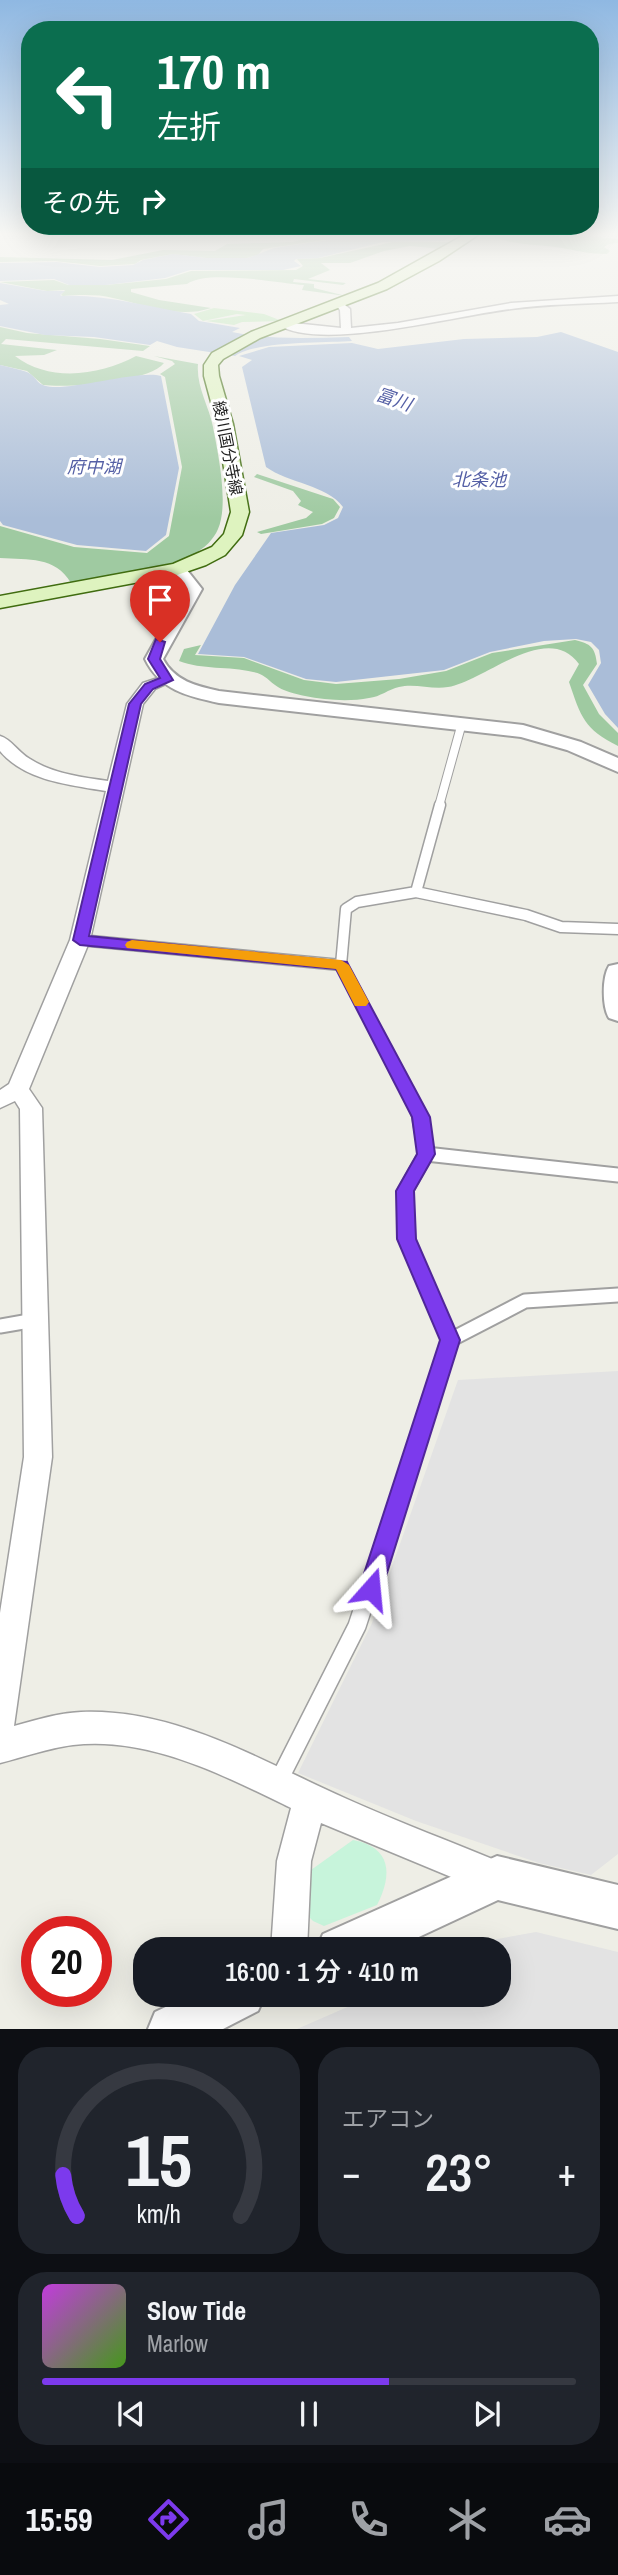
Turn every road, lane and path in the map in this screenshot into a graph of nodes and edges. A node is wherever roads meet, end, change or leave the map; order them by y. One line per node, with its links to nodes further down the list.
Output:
1 (270, 330): 5 (main road, 綾川国分寺線)
2 (304, 330): 4 (street)
3 (364, 330): 4 (street)
4 (346, 332)
5 (177, 569): 6 (main road, 綾川国分寺線); 7 (street)
6 (0, 602)
7 (167, 680): 8 (street); 11 (street)
8 (462, 723): 10 (street); 12 (lane)
9 (0, 741): 11 (street)
10 (618, 766)
11 (114, 787): 14 (street)
12 (416, 892): 13 (lane); 15 (lane)
13 (618, 929)
14 (80, 940): 15 (lane); 18 (street)
15 (341, 965): 19 (lane)
16 (618, 972): 17 (street)
17 (618, 1012)
18 (9, 1095): 22 (street)
19 (426, 1154): 20 (lane); 24 (lane)
20 (618, 1175)
21 (618, 1295): 24 (lane)
22 (36, 1320): 23 (lane); 25 (street)
23 (0, 1326)
24 (450, 1340): 27 (lane)
25 (0, 1720)
26 (0, 1746): 27 (street)
27 (278, 1782): 28 (street)
28 (310, 1800): 29 (street); 31 (street)
29 (497, 1878): 30 (street); 32 (street)
30 (618, 1907)
31 (290, 1937)
32 (368, 1937)
33 (217, 2007): 34 (street)
34 (172, 2029)

